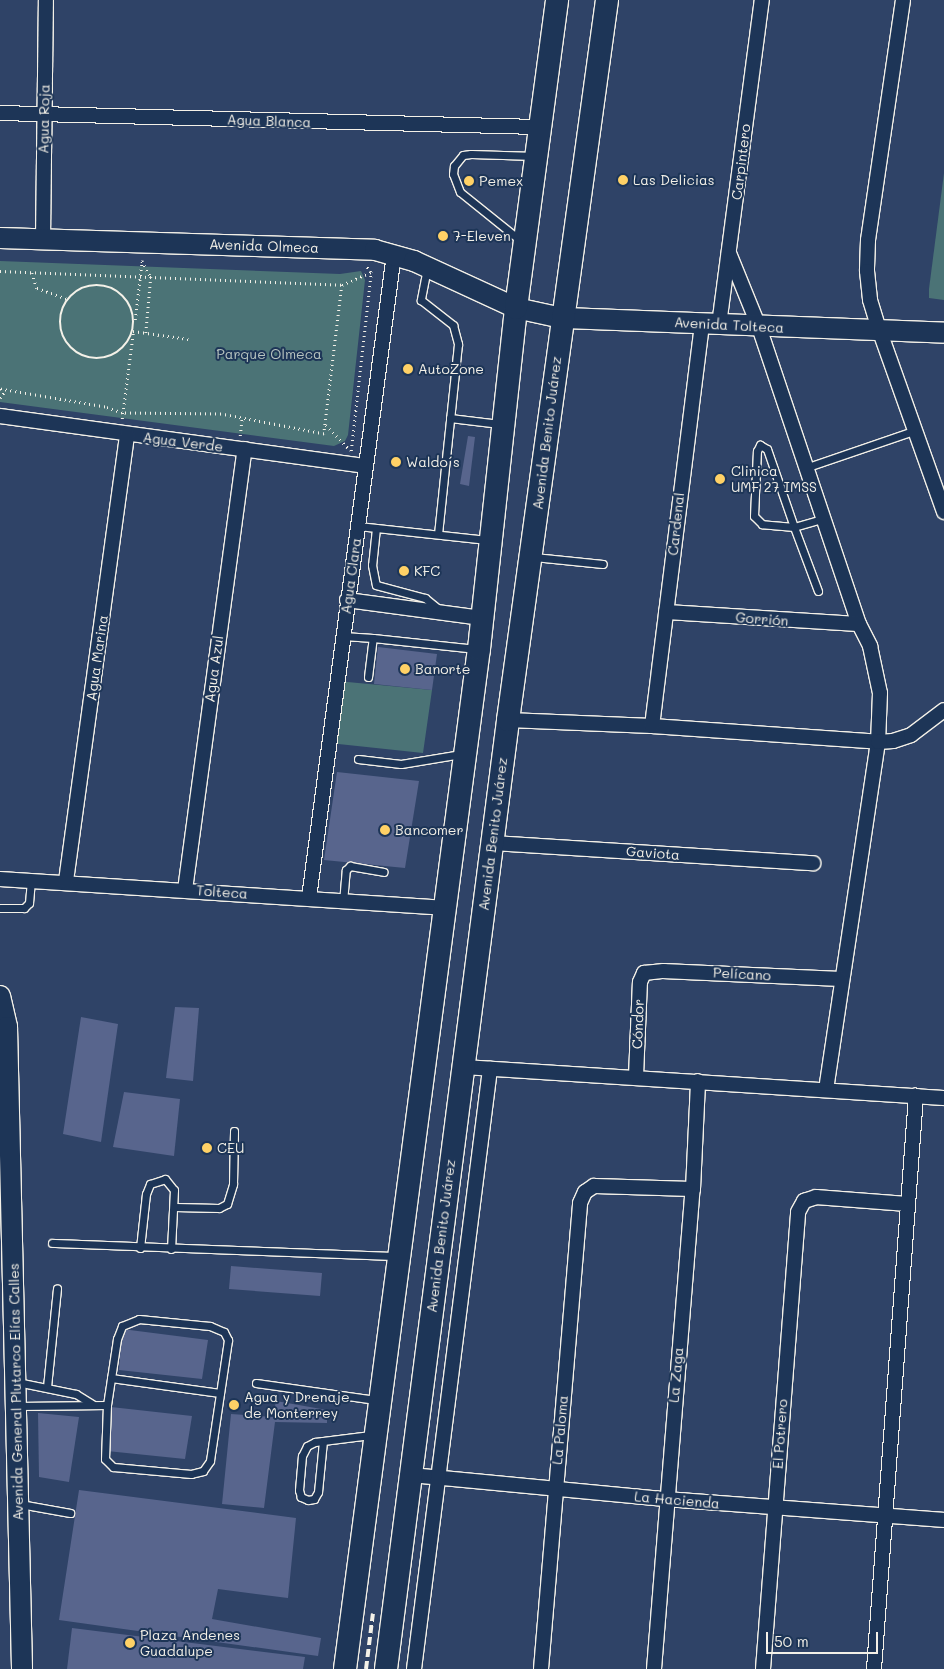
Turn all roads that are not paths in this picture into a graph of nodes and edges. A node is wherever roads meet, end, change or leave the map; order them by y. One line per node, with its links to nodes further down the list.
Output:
1 (46, 0): 7 (street, Agua Roja)
2 (557, 0): 8 (main road)
3 (607, 0): 17 (main road, Avenida Benito Juárez)
4 (762, 0): 13 (street, Carpintero)
5 (904, 0): 20 (street)
6 (0, 113): 7 (street, Agua Blanca)
7 (44, 115): 8 (street, Agua Blanca); 11 (street, Agua Roja)
8 (538, 127): 9 (main road)
9 (535, 156): 12 (main road); 12 (lane)
10 (0, 238): 11 (street, Avenida Olmeca)
11 (43, 239): 14 (street, Avenida Olmeca)
12 (525, 244): 16 (main road)
13 (729, 253): 18 (street, Carpintero); 19 (street)
14 (394, 254): 15 (street, Avenida Olmeca); 28 (street, Agua Clara)
15 (428, 266): 16 (street, Avenida Olmeca); 23 (lane)
16 (516, 308): 17 (street, Avenida Tolteca); 24 (main road)
17 (562, 318): 18 (street, Avenida Tolteca); 37 (main road, Avenida Benito Juárez)
18 (711, 324): 19 (street, Avenida Tolteca); 42 (street, Cardenal)
19 (759, 328): 20 (street, Avenida Tolteca); 29 (street)
20 (880, 332): 21 (street, Avenida Tolteca); 26 (street)
21 (944, 333)
22 (0, 416): 25 (street, Agua Verde)
23 (450, 418): 24 (lane); 35 (lane)
24 (503, 424): 36 (main road)
25 (124, 429): 27 (street, Agua Verde); 60 (street, Agua Marina)
26 (913, 431): 29 (lane); 30 (street)
27 (245, 442): 28 (street, Agua Verde); 61 (street, Agua Azul)
28 (365, 466): 32 (street, Agua Clara)
29 (805, 468): 31 (street)
30 (944, 512)
31 (822, 519): 33 (lane); 44 (street)
32 (358, 526): 34 (lane); 40 (street, Agua Clara)
33 (794, 527): 33 (lane); 39 (lane)
34 (376, 528): 35 (lane); 41 (lane)
35 (438, 534): 36 (lane)
36 (492, 541): 43 (main road)
37 (531, 557): 38 (lane); 50 (main road, Avenida Benito Juárez)
38 (603, 564)
39 (818, 591)
40 (347, 600): 41 (street); 45 (street, Agua Clara)
41 (441, 612): 43 (street)
42 (666, 612): 44 (street, Gorrión); 51 (street, Cardenal)
43 (482, 618): 47 (main road)
44 (859, 624): 52 (street)
45 (343, 636): 46 (lane); 62 (street, Agua Clara)
46 (373, 638): 47 (lane); 48 (lane)
47 (479, 649): 53 (main road)
48 (368, 677)
49 (944, 710): 52 (street)
50 (508, 720): 51 (street); 55 (main road, Avenida Benito Juárez)
51 (652, 726): 52 (street)
52 (878, 742): 67 (street)
53 (464, 754): 54 (lane); 65 (main road)
54 (358, 759)
55 (492, 843): 56 (street, Gaviota); 69 (main road, Avenida Benito Juárez)
56 (813, 863)
57 (383, 872): 63 (lane)
58 (0, 879): 59 (street, Tolteca)
59 (31, 879): 60 (street, Tolteca); 64 (lane)
60 (66, 881): 61 (street, Tolteca)
61 (185, 890): 62 (street, Tolteca)
62 (309, 898): 63 (street, Tolteca)
63 (343, 902): 65 (street, Tolteca)
64 (0, 908)
65 (443, 908): 84 (main road)
66 (644, 973): 67 (street, Pelícano); 71 (street, Cóndor)
67 (840, 979): 74 (street)
68 (0, 996): 72 (street, Avenida General Plutarco Elías Calles)
69 (463, 1067): 70 (street); 97 (main road, Avenida Benito Juárez)
70 (490, 1069): 71 (street); 98 (street)
71 (636, 1076): 73 (street)
72 (4, 1080): 87 (street, Avenida General Plutarco Elías Calles)
73 (698, 1081): 74 (street); 78 (street, La Zaga)
74 (826, 1090): 76 (street)
75 (943, 1093): 76 (street)
76 (916, 1096): 79 (street)
77 (234, 1131): 80 (lane)
78 (693, 1189): 99 (street, La Paloma); 100 (street, La Zaga)
79 (907, 1204): 102 (street, El Potrero); 104 (street)
80 (175, 1207): 82 (lane); 83 (lane)
81 (52, 1243): 82 (lane)
82 (140, 1248): 83 (lane)
83 (171, 1249): 84 (lane)
84 (401, 1257): 91 (main road)
85 (57, 1289): 89 (lane)
86 (111, 1378): 90 (lane); 90 (lane); 93 (lane)
87 (16, 1382): 89 (lane); 94 (street, Avenida General Plutarco Elías Calles)
88 (256, 1383): 91 (lane)
89 (47, 1387): 92 (lane)
90 (220, 1393): 93 (lane)
91 (382, 1401): 95 (main road)
92 (92, 1404): 93 (lane); 94 (lane)
93 (107, 1405)
94 (17, 1406): 101 (street, Avenida General Plutarco Elías Calles)
95 (376, 1435): 96 (lane); 107 (main road)
96 (323, 1441): 96 (lane)
97 (410, 1475): 98 (street, La Hacienda); 106 (main road, Avenida Benito Juárez)
98 (439, 1478): 99 (street, La Hacienda); 114 (street)
99 (555, 1490): 100 (street, La Hacienda); 115 (street, La Paloma)
100 (666, 1499): 102 (street, La Hacienda); 116 (street, La Zaga)
101 (19, 1504): 103 (lane); 108 (street, Avenida General Plutarco Elías Calles)
102 (775, 1507): 104 (street, La Hacienda); 117 (street, El Potrero)
103 (70, 1513)
104 (884, 1514): 105 (street, La Hacienda); 118 (street)
105 (944, 1520)
106 (398, 1571): 112 (main road, Avenida Benito Juárez); 113 (main road)
107 (356, 1588): 109 (main road); 110 (main road); 111 (main road)
108 (22, 1669)
109 (335, 1669)
110 (345, 1669)
111 (353, 1669)
112 (386, 1669)
113 (399, 1669)
114 (414, 1669)
115 (541, 1669)
116 (654, 1669)
117 (763, 1669)
118 (874, 1669)

